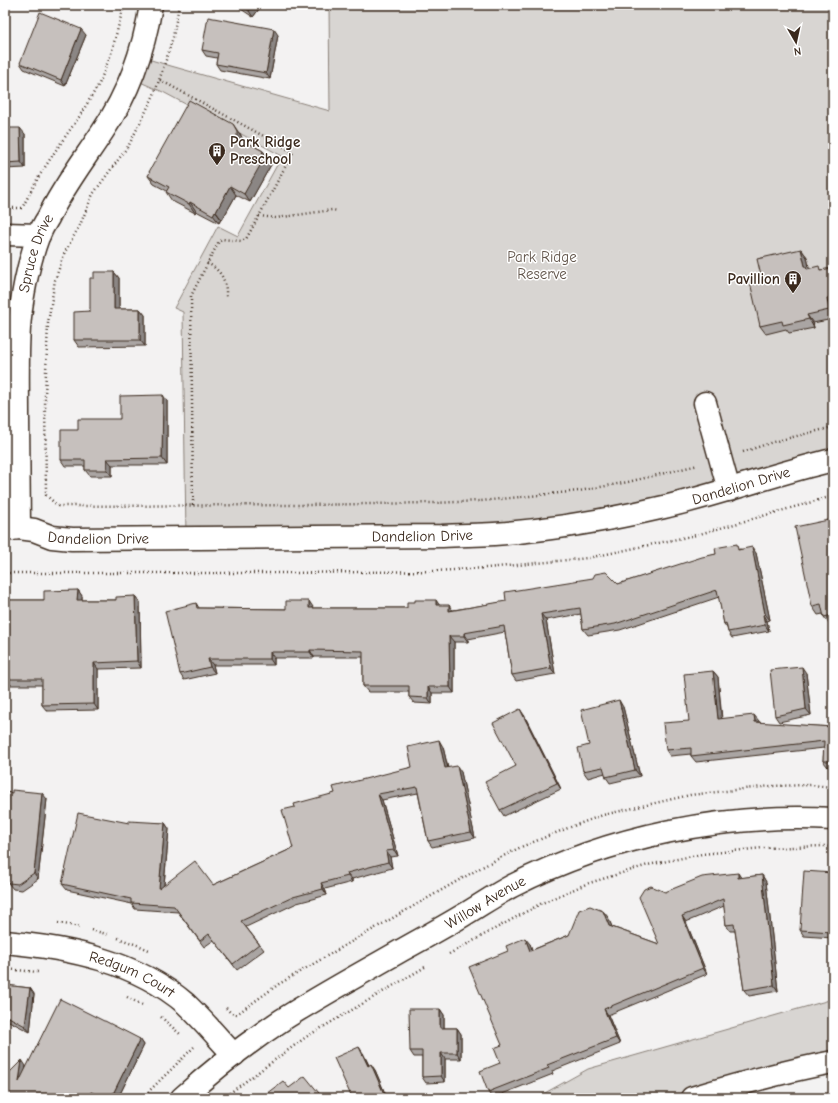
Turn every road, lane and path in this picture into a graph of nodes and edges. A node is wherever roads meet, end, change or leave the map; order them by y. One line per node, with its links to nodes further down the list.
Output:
1 (124, 5): 5 (path)
2 (151, 5): 9 (street, Spruce Drive)
3 (179, 5): 4 (path)
4 (160, 80): 7 (path); 17 (path)
5 (5, 208)
6 (338, 211): 7 (path)
7 (259, 216): 10 (path)
8 (5, 234): 9 (street)
9 (39, 235): 18 (street, Spruce Drive)
10 (207, 263): 11 (path); 17 (path)
11 (226, 297)
12 (705, 403): 14 (street)
13 (833, 427): 14 (path)
14 (720, 459): 16 (street); 17 (path)
15 (833, 460): 16 (street, Dandelion Drive)
16 (729, 490): 18 (street, Dandelion Drive)
17 (192, 506)
18 (12, 529)
19 (833, 819): 31 (street, Willow Avenue)
20 (833, 847): 22 (path)
21 (5, 942): 31 (street, Redgum Court)
22 (447, 954)
23 (428, 965): 35 (path)
24 (5, 968): 25 (path)
25 (40, 972)
26 (125, 996): 27 (path)
27 (149, 1009)
28 (161, 1017): 29 (path)
29 (183, 1037)
30 (189, 1042): 33 (path)
31 (234, 1055): 34 (street, Willow Avenue)
32 (833, 1062): 36 (street)
33 (142, 1098)
34 (182, 1098)
35 (223, 1098)
36 (692, 1098)

